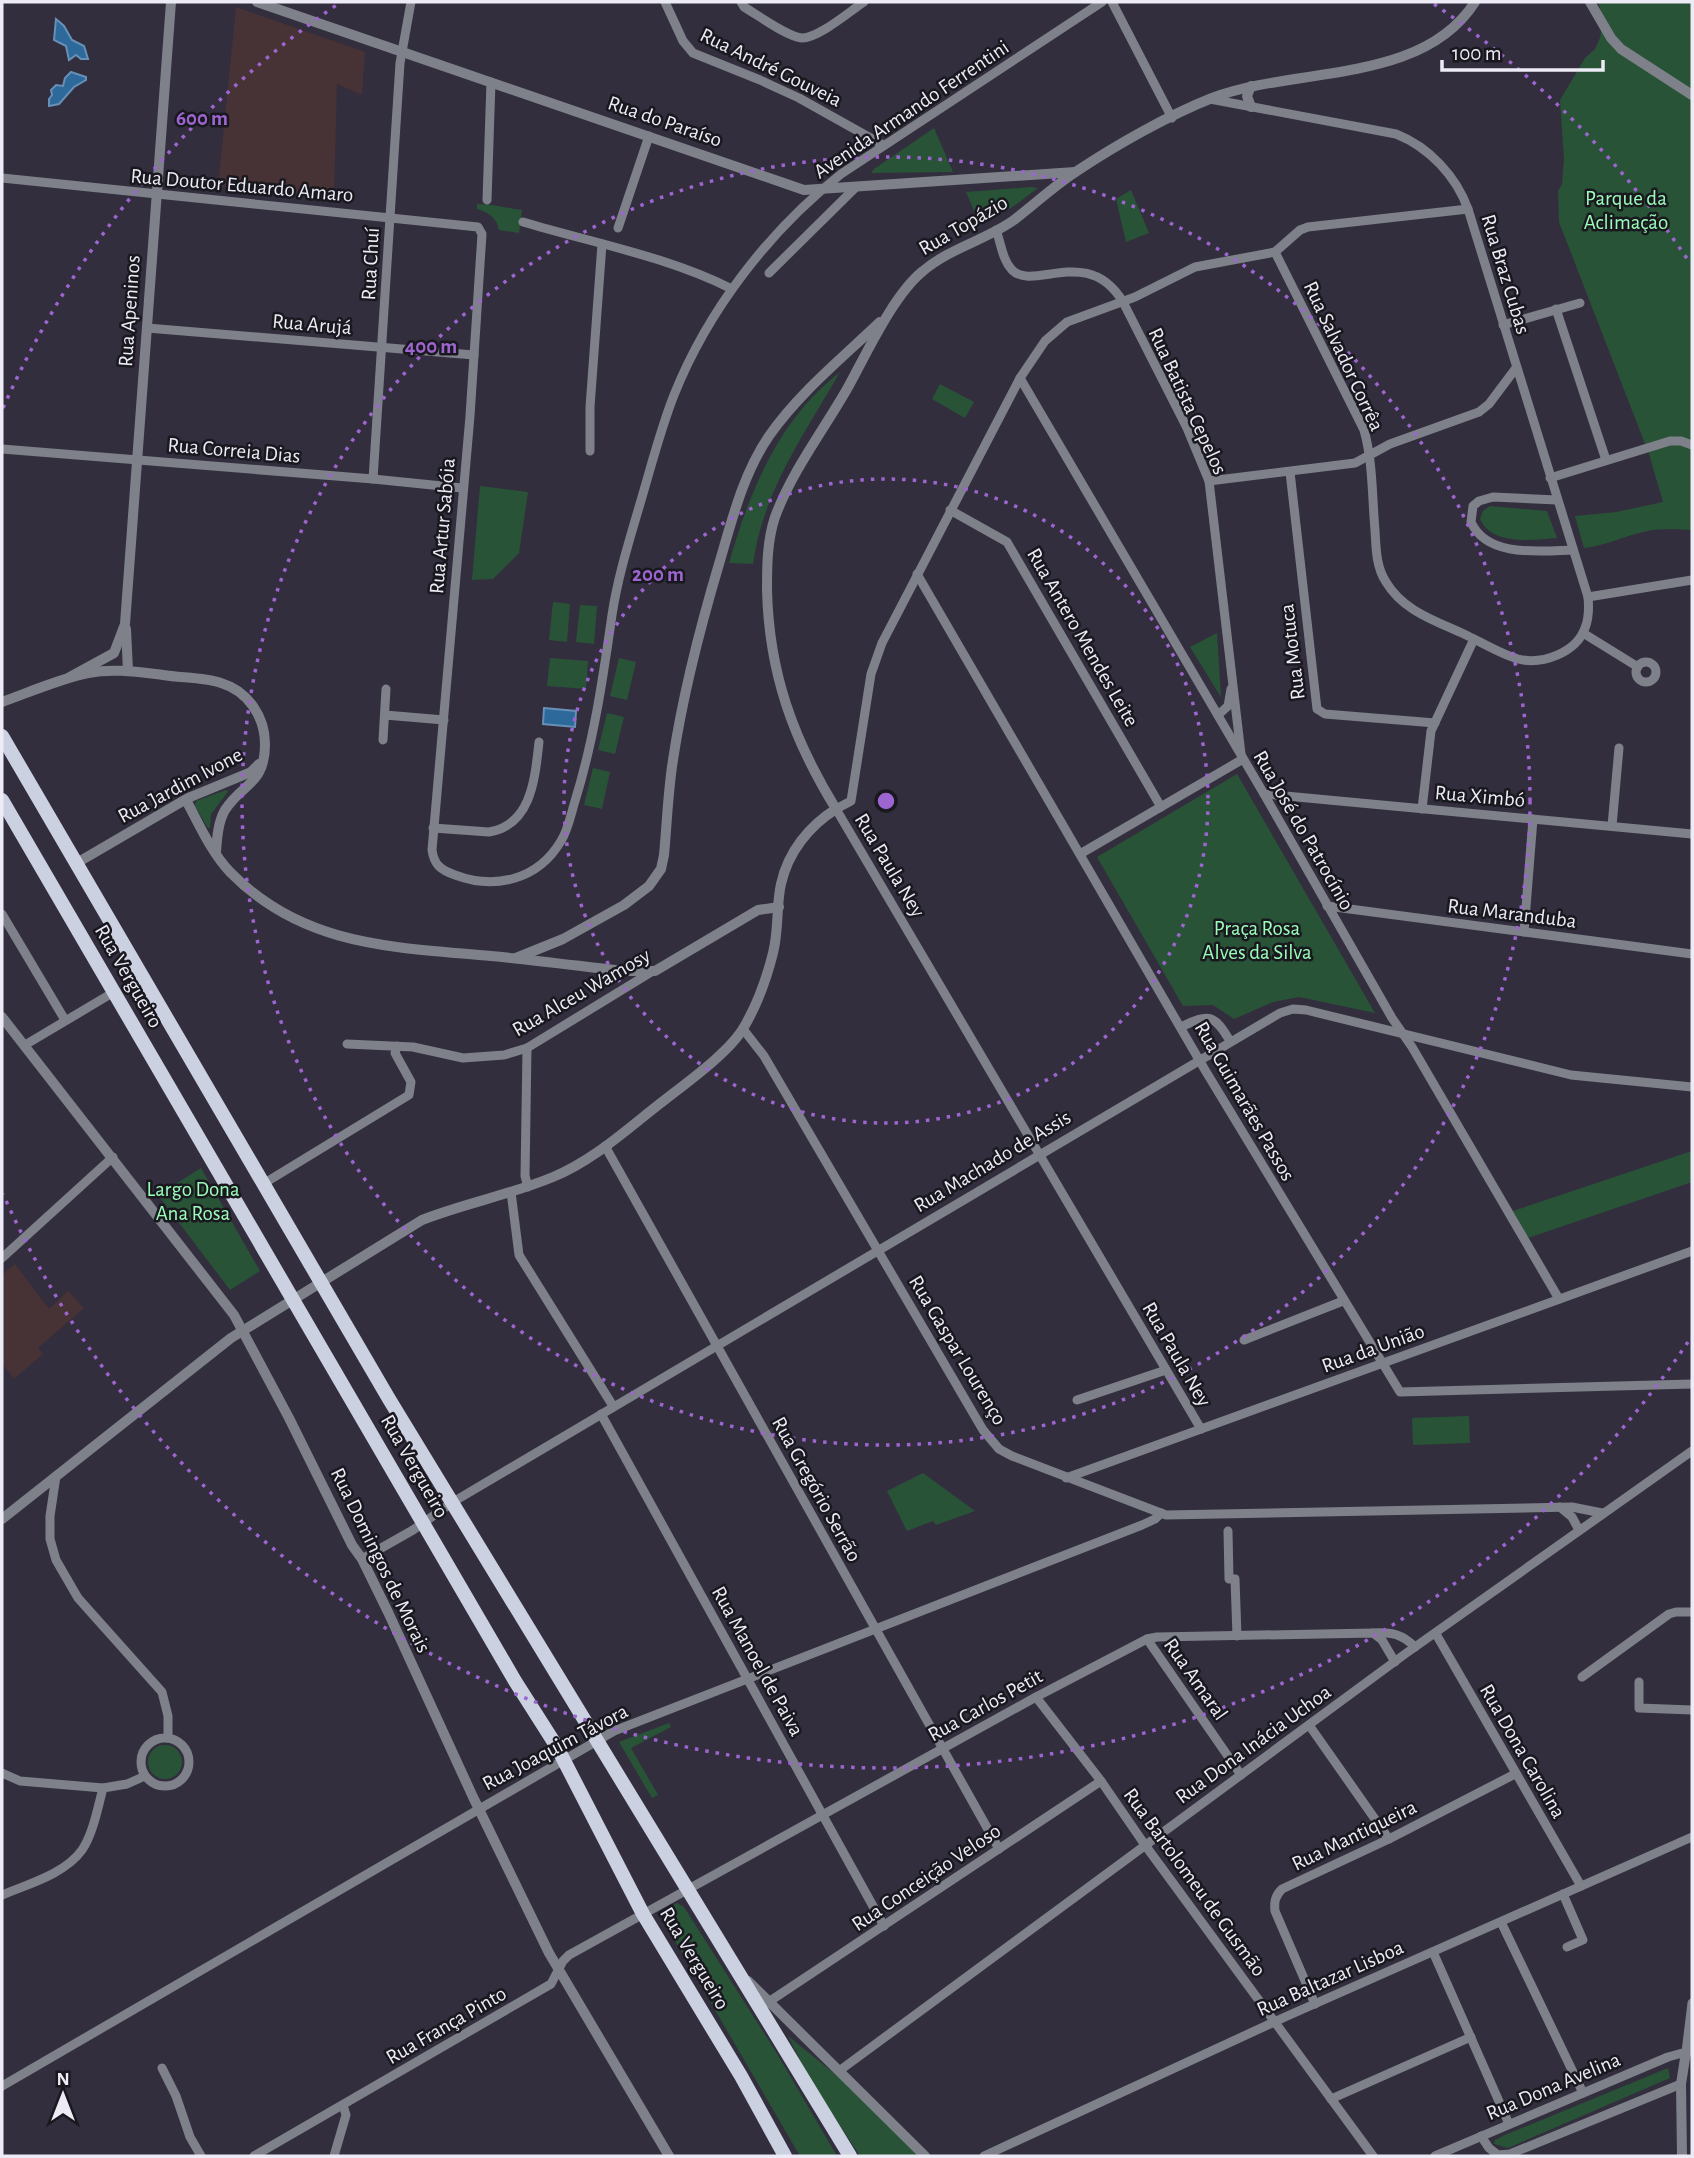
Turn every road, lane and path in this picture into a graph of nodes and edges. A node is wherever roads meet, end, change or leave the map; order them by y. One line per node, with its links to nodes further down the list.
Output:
1 (171, 2): 28 (street, Rua Apeninos)
2 (257, 2): 14 (street, Rua do Paraíso)
3 (411, 2): 14 (street, Rua Chuí)
4 (665, 2): 22 (street, Rua André Gouveia)
5 (741, 2): 6 (street)
6 (864, 2)
7 (1102, 2): 12 (street, Avenida Armando Ferrentini)
8 (1112, 2): 20 (street)
9 (1475, 2): 16 (street, Rua Topázio)
10 (1590, 2): 13 (street)
11 (1596, 2): 13 (street)
12 (1091, 5): 22 (street, Avenida Armando Ferrentini)
13 (1598, 15): 17 (street)
14 (402, 51): 15 (street, Rua do Paraíso); 33 (street, Rua Chuí)
15 (491, 82): 21 (street, Rua do Paraíso); 31 (street)
16 (1251, 86): 18 (street, Rua Topázio); 19 (street)
17 (1692, 95)
18 (1210, 99): 19 (street, Rua Braz Cubas); 20 (street, Rua Topázio)
19 (1251, 107): 32 (street, Rua Braz Cubas)
20 (1172, 118): 23 (street, Rua Topázio)
21 (649, 136): 27 (street, Rua do Paraíso); 36 (street)
22 (883, 145): 27 (street, Avenida Armando Ferrentini)
23 (1075, 172): 24 (street, Rua do Paraíso); 29 (street, Rua Topázio)
24 (1031, 177): 26 (street, Rua do Paraíso); 29 (street)
25 (2, 178): 28 (street, Rua Doutor Eduardo Amaro)
26 (855, 188): 27 (street, Rua do Paraíso); 30 (street)
27 (822, 189): 30 (street); 41 (street, Avenida Armando Ferrentini)
28 (157, 195): 33 (street, Rua Doutor Eduardo Amaro); 47 (street, Rua Apeninos)
29 (1045, 195): 37 (street, Rua Topázio)
30 (844, 199): 40 (street)
31 (487, 200)
32 (1468, 209): 39 (street); 46 (street, Rua Braz Cubas)
33 (390, 217): 35 (street, Rua Doutor Eduardo Amaro); 48 (street, Rua Chuí)
34 (523, 222): 38 (street)
35 (478, 227): 49 (street, Rua Artur Sabóia)
36 (618, 228)
37 (996, 230): 42 (street, Rua Batista Cepelos); 45 (street, Rua Topázio)
38 (602, 244): 41 (street); 56 (street)
39 (1275, 252): 42 (street, Rua Paula Ney); 57 (street, Rua Salvador Corrêa)
40 (769, 273)
41 (732, 289): 98 (street, Avenida Armando Ferrentini)
42 (1123, 302): 52 (street, Rua Paula Ney); 63 (street, Rua Batista Cepelos)
43 (1580, 303): 44 (street)
44 (1556, 310): 46 (street); 59 (street)
45 (891, 313): 50 (street); 53 (street, Rua Topázio)
46 (1503, 325): 51 (street, Rua Braz Cubas)
47 (147, 328): 48 (street, Rua Arujá); 58 (street, Rua Apeninos)
48 (382, 348): 49 (street, Rua Arujá); 62 (street, Rua Chuí)
49 (474, 355): 64 (street, Rua Artur Sabóia)
50 (838, 362): 53 (street); 109 (street)
51 (1516, 368): 57 (street); 61 (street, Rua Braz Cubas)
52 (1020, 378): 66 (street, Rua Paula Ney); 81 (street, Rua José do Patrocínio)
53 (853, 379): 94 (street, Rua Topázio)
54 (1692, 445): 59 (street)
55 (2, 449): 58 (street, Rua Correia Dias)
56 (590, 451)
57 (1369, 456): 60 (street); 73 (street, Rua Salvador Corrêa)
58 (137, 460): 62 (street, Rua Correia Dias); 71 (street, Rua Apeninos)
59 (1606, 460): 61 (street)
60 (1290, 472): 63 (street); 83 (street, Rua Motuca)
61 (1550, 478): 65 (street, Rua Braz Cubas)
62 (373, 479): 64 (street, Rua Correia Dias)
63 (1209, 481): 77 (street, Rua Batista Cepelos)
64 (463, 488): 82 (street, Rua Artur Sabóia)
65 (1557, 500): 67 (street, Rua Braz Cubas); 67 (street)
66 (950, 510): 68 (street, Rua Paula Ney); 93 (street, Rua Antero Mendes Leite)
67 (1573, 550): 70 (street, Rua Braz Cubas)
68 (917, 574): 94 (street, Rua Paula Ney); 101 (street, Rua Guimarães Passos)
69 (1692, 580): 70 (street)
70 (1588, 597): 72 (street, Rua Braz Cubas)
71 (125, 624): 75 (street, Rua Apeninos); 76 (street, Rua Apeninos)
72 (1583, 633): 73 (street, Rua Salvador Corrêa); 74 (street)
73 (1474, 639): 83 (street)
74 (1638, 667)
75 (128, 671): 76 (street); 89 (street)
76 (70, 677): 79 (street)
77 (1233, 684): 81 (street); 88 (street, Rua Batista Cepelos)
78 (387, 689): 80 (street)
79 (2, 702)
80 (384, 715): 82 (street); 85 (street)
81 (1218, 715): 88 (street, Rua José do Patrocínio)
82 (444, 720): 98 (street, Rua Artur Sabóia)
83 (1435, 723): 95 (street)
84 (2, 736): 102 (main road, Rua Vergueiro)
85 (383, 740)
86 (539, 742): 98 (street)
87 (1619, 748): 97 (street)
88 (1242, 758): 90 (street, Rua José do Patrocínio); 93 (street)
89 (264, 759): 92 (street, Rua Jardim Ivone); 100 (street)
90 (1264, 794): 95 (street, Rua Ximbó); 103 (street, Rua José do Patrocínio)
91 (2, 800): 111 (main road, Rua Vergueiro)
92 (186, 800): 100 (street); 102 (street, Rua Jardim Ivone)
93 (1161, 807): 101 (street)
94 (836, 809): 104 (street); 125 (street, Rua Paula Ney)
95 (1423, 809): 96 (street, Rua Ximbó)
96 (1533, 819): 97 (street, Rua Ximbó); 107 (street)
97 (1612, 826): 99 (street, Rua Ximbó)
98 (433, 828)
99 (1692, 834)
100 (216, 852): 109 (street)
101 (1080, 854): 114 (street, Rua Guimarães Passos)
102 (75, 864): 127 (main road, Rua Vergueiro)
103 (1327, 906): 107 (street, Rua Maranduba); 116 (street, Rua José do Patrocínio)
104 (779, 907): 110 (street, Rua Alceu Wamosy); 115 (street)
105 (2, 914): 106 (street)
106 (5, 927): 113 (street)
107 (1524, 932): 108 (street, Rua Maranduba)
108 (1692, 954)
109 (516, 958): 110 (street)
110 (654, 971): 121 (street, Rua Alceu Wamosy)
111 (114, 992): 113 (street); 135 (main road, Rua Vergueiro)
112 (2, 1017): 119 (street, Rua Domingos de Morais)
113 (65, 1020): 119 (street)
114 (1181, 1027): 117 (street); 122 (street, Rua Guimarães Passos)
115 (743, 1029): 124 (street); 130 (street, Rua Gaspar Lourenço)
116 (1402, 1033): 117 (street, Rua Machado de Assis); 123 (street, Rua Machado de Assis); 134 (street, Rua José do Patrocínio)
117 (1230, 1041): 122 (street, Rua Machado de Assis)
118 (347, 1044): 120 (street, Rua Alceu Wamosy)
119 (25, 1045): 126 (street, Rua Domingos de Morais)
120 (397, 1046): 121 (street, Rua Alceu Wamosy); 127 (street)
121 (527, 1048): 128 (street)
122 (1199, 1060): 125 (street, Rua Machado de Assis); 136 (street, Rua Guimarães Passos)
123 (1692, 1087)
124 (605, 1146): 128 (street); 139 (street, Rua Gregório Serrão)
125 (1039, 1154): 130 (street, Rua Machado de Assis); 141 (street, Rua Paula Ney)
126 (113, 1157): 132 (street); 137 (street, Rua Domingos de Morais)
127 (263, 1184): 133 (main road, Rua Vergueiro)
128 (528, 1187): 129 (street)
129 (511, 1192): 133 (street); 144 (street)
130 (878, 1249): 139 (street, Rua Machado de Assis); 149 (street, Rua Gaspar Lourenço)
131 (1692, 1251): 134 (street, Rua da União)
132 (2, 1258)
133 (321, 1283): 135 (street); 150 (main road, Rua Vergueiro)
134 (1559, 1299): 140 (street, Rua da União)
135 (293, 1300): 137 (street); 155 (main road, Rua Vergueiro)
136 (1343, 1301): 138 (street); 140 (street, Rua Guimarães Passos)
137 (244, 1330): 148 (street); 158 (street, Rua Domingos de Morais)
138 (1244, 1340)
139 (716, 1345): 144 (street, Rua Machado de Assis); 160 (street, Rua Gregório Serrão)
140 (1382, 1362): 142 (street, Rua Guimarães Passos); 146 (street, Rua da União)
141 (1166, 1370): 143 (street); 146 (street, Rua Paula Ney)
142 (1692, 1384)
143 (1077, 1400)
144 (613, 1406): 145 (street, Rua Machado de Assis)
145 (601, 1414): 150 (street, Rua Machado de Assis); 168 (street, Rua Manoel de Paiva)
146 (1201, 1429): 149 (street, Rua da União)
147 (1692, 1451): 153 (street, Rua Dona Inácia Uchoa)
148 (57, 1476): 154 (street); 173 (street)
149 (1066, 1479): 152 (street, Rua Gaspar Lourenço)
150 (453, 1502): 155 (street, Rua Machado de Assis); 174 (main road, Rua Vergueiro)
151 (1560, 1507): 152 (street, Rua Gaspar Lourenço); 153 (street, Rua Gaspar Lourenço); 156 (street)
152 (1161, 1513): 160 (street, Rua Joaquim Távora)
153 (1602, 1513): 156 (street, Rua Dona Inácia Uchoa)
154 (2, 1519)
155 (424, 1523): 158 (street, Rua Machado de Assis); 176 (main road, Rua Vergueiro)
156 (1579, 1530): 162 (street, Rua Dona Inácia Uchoa)
157 (1228, 1531): 163 (street)
158 (362, 1559): 185 (street, Rua Domingos de Morais)
159 (1692, 1612): 167 (street)
160 (876, 1628): 168 (street, Rua Joaquim Távora); 175 (street, Rua Gregório Serrão)
161 (1373, 1633): 163 (street, Rua Carlos Petit); 165 (street, Rua Carlos Petit); 166 (street)
162 (1436, 1633): 165 (street, Rua Dona Inácia Uchoa); 178 (street, Rua Dona Carolina)
163 (1237, 1636): 164 (street, Rua Carlos Petit)
164 (1147, 1639): 170 (street, Rua Carlos Petit); 179 (street, Rua Amaral)
165 (1415, 1647): 166 (street, Rua Dona Inácia Uchoa)
166 (1395, 1662): 172 (street, Rua Dona Inácia Uchoa)
167 (1582, 1677)
168 (748, 1680): 174 (street, Rua Joaquim Távora); 186 (street, Rua Manoel de Paiva)
169 (1639, 1682): 171 (street)
170 (1036, 1697): 175 (street, Rua Carlos Petit); 183 (street, Rua Bartolomeu de Gusmão)
171 (1692, 1710)
172 (1309, 1725): 179 (street, Rua Dona Inácia Uchoa); 188 (street)
173 (168, 1738): 180 (street); 180 (street)
174 (596, 1741): 176 (street, Rua Joaquim Távora); 192 (main road, Rua Vergueiro)
175 (943, 1748): 186 (street, Rua Carlos Petit); 190 (street, Rua Gregório Serrão)
176 (564, 1758): 185 (street, Rua Joaquim Távora); 195 (main road, Rua Vergueiro)
177 (2, 1773): 182 (street)
178 (1515, 1774): 188 (street, Rua Mantiqueira); 191 (street, Rua Dona Carolina)
179 (1241, 1775): 189 (street, Rua Dona Inácia Uchoa)
180 (145, 1776): 184 (street)
181 (2, 1780): 182 (street)
182 (20, 1781): 184 (street)
183 (1101, 1781): 189 (street, Rua Bartolomeu de Gusmão); 190 (street, Rua Conceição Veloso)
184 (103, 1788): 194 (street)
185 (479, 1808): 200 (street, Rua Domingos de Morais); 211 (street, Rua Joaquim Távora)
186 (823, 1814): 192 (street, Rua Carlos Petit); 197 (street, Rua Manoel de Paiva)
187 (1692, 1837): 191 (street, Rua Baltazar Lisboa)
188 (1389, 1839): 204 (street, Rua Mantiqueira)
189 (1144, 1845): 205 (street, Rua Bartolomeu de Gusmão); 209 (street, Rua Dona Inácia Uchoa)
190 (999, 1849): 197 (street, Rua Conceição Veloso)
191 (1581, 1886): 193 (street, Rua Baltazar Lisboa)
192 (686, 1890): 195 (street, Rua Carlos Petit); 201 (main road, Rua Vergueiro)
193 (1563, 1894): 196 (street, Rua Baltazar Lisboa); 198 (street)
194 (2, 1895)
195 (643, 1914): 200 (street, Rua França Pinto); 221 (main road, Rua Vergueiro)
196 (1501, 1922): 199 (street, Rua Baltazar Lisboa); 212 (street)
197 (884, 1926): 202 (street, Rua Conceição Veloso)
198 (1567, 1947)
199 (1433, 1952): 204 (street, Rua Baltazar Lisboa); 206 (street)
200 (559, 1970): 214 (street, Rua França Pinto); 220 (street, Rua Domingos de Morais)
201 (741, 1975): 202 (street, Rua Vergueiro); 222 (main road, Rua Vergueiro)
202 (770, 2001): 209 (street, Rua Vergueiro)
203 (1692, 2003): 207 (street)
204 (1315, 2004): 205 (street, Rua Baltazar Lisboa)
205 (1274, 2022): 213 (street, Rua Bartolomeu de Gusmão); 224 (street, Rua Baltazar Lisboa)
206 (1471, 2037): 213 (street); 215 (street)
207 (1689, 2051): 210 (street); 212 (street, Rua Dona Avelina)
208 (162, 2068): 217 (street)
209 (839, 2071): 223 (street, Rua Vergueiro)
210 (1681, 2084): 216 (street); 227 (street)
211 (2, 2086)
212 (1583, 2093): 215 (street, Rua Dona Avelina)
213 (1331, 2099): 225 (street, Rua Bartolomeu de Gusmão)
214 (343, 2105): 218 (street, Rua França Pinto); 219 (street)
215 (1509, 2124): 216 (street, Rua Dona Avelina)
216 (1481, 2136): 226 (street, Rua Dona Avelina)
217 (201, 2156)
218 (254, 2156)
219 (334, 2156)
220 (669, 2156)
221 (785, 2156)
222 (850, 2156)
223 (925, 2156)
224 (984, 2156)
225 (1373, 2156)
226 (1435, 2156)
227 (1682, 2156)

